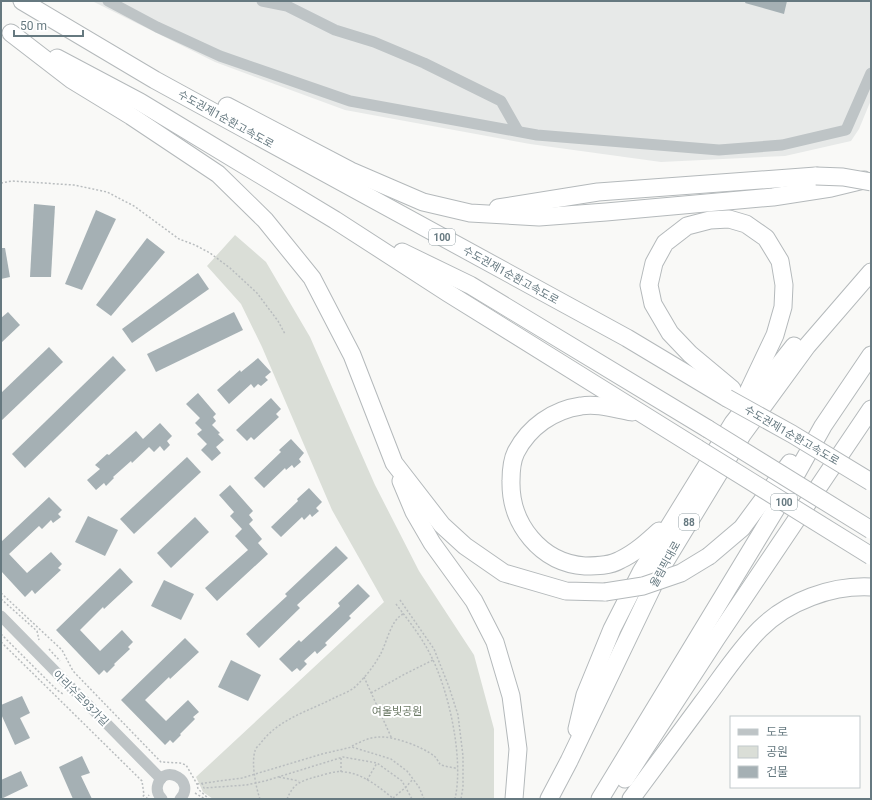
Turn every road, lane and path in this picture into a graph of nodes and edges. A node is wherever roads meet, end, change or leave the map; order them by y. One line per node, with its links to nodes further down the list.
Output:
1 (22, 1): 6 (highway, 수도권제1순환고속도로 / 100)
2 (108, 1): 7 (street)
3 (262, 1): 7 (street)
4 (6, 30): 12 (highway, 100); 21 (highway)
5 (871, 73): 7 (street)
6 (155, 80): 11 (highway); 16 (highway, 수도권제1순환고속도로 / 100)
7 (518, 131)
8 (871, 178): 11 (highway)
9 (871, 182): 11 (highway, bridge)
10 (1, 183): 14 (path)
11 (470, 213)
12 (335, 220): 18 (highway, 100); 24 (highway, 100, bridge)
13 (871, 271): 19 (highway); 41 (highway, 올림픽대로 / 88)
14 (285, 334)
15 (871, 355): 20 (highway)
16 (729, 394): 19 (highway); 22 (highway, 수도권제1순환고속도로, bridge)
17 (871, 409): 71 (highway)
18 (644, 415): 23 (highway); 25 (highway, 100, bridge)
19 (733, 423): 23 (highway)
20 (823, 426): 21 (highway, bridge); 70 (highway)
21 (394, 463): 68 (highway)
22 (871, 482)
23 (674, 518): 41 (highway)
24 (871, 530)
25 (871, 556)
26 (871, 587): 72 (highway)
27 (1, 593): 53 (path)
28 (400, 600): 67 (path)
29 (396, 604): 30 (path)
30 (403, 614): 34 (path); 35 (path)
31 (1, 616): 47 (street, 아리수로93가길)
32 (1, 634): 37 (path)
33 (1, 642): 58 (path)
34 (433, 660): 36 (path); 43 (path)
35 (364, 677): 36 (path); 45 (path)
36 (371, 693): 38 (path)
37 (67, 697)
38 (392, 739): 39 (path); 43 (path)
39 (352, 747): 45 (path); 48 (path)
40 (341, 758): 42 (path); 44 (path); 46 (path)
41 (569, 761): 69 (highway, 올림픽대로 / 88)
42 (377, 763): 49 (path); 54 (path)
43 (458, 769): 66 (path)
44 (342, 772): 49 (path); 50 (path)
45 (254, 775): 51 (path); 52 (path)
46 (278, 777): 50 (path); 52 (path)
47 (161, 779): 56 (street); 60 (street)
48 (413, 779): 54 (path); 65 (path)
49 (367, 780): 57 (path)
50 (301, 781): 63 (path)
51 (202, 783): 52 (path); 53 (path)
52 (256, 783): 62 (path)
53 (198, 784): 61 (path)
54 (406, 787): 57 (path); 64 (path)
55 (150, 792): 59 (path)
56 (182, 798)
57 (394, 798)
58 (141, 799)
59 (146, 799)
60 (161, 799)
61 (209, 799)
62 (260, 799)
63 (288, 799)
64 (412, 799)
65 (424, 799)
66 (455, 799)
67 (460, 799)
68 (514, 799)
69 (549, 799)
70 (600, 799)
71 (612, 799)
72 (631, 799)

